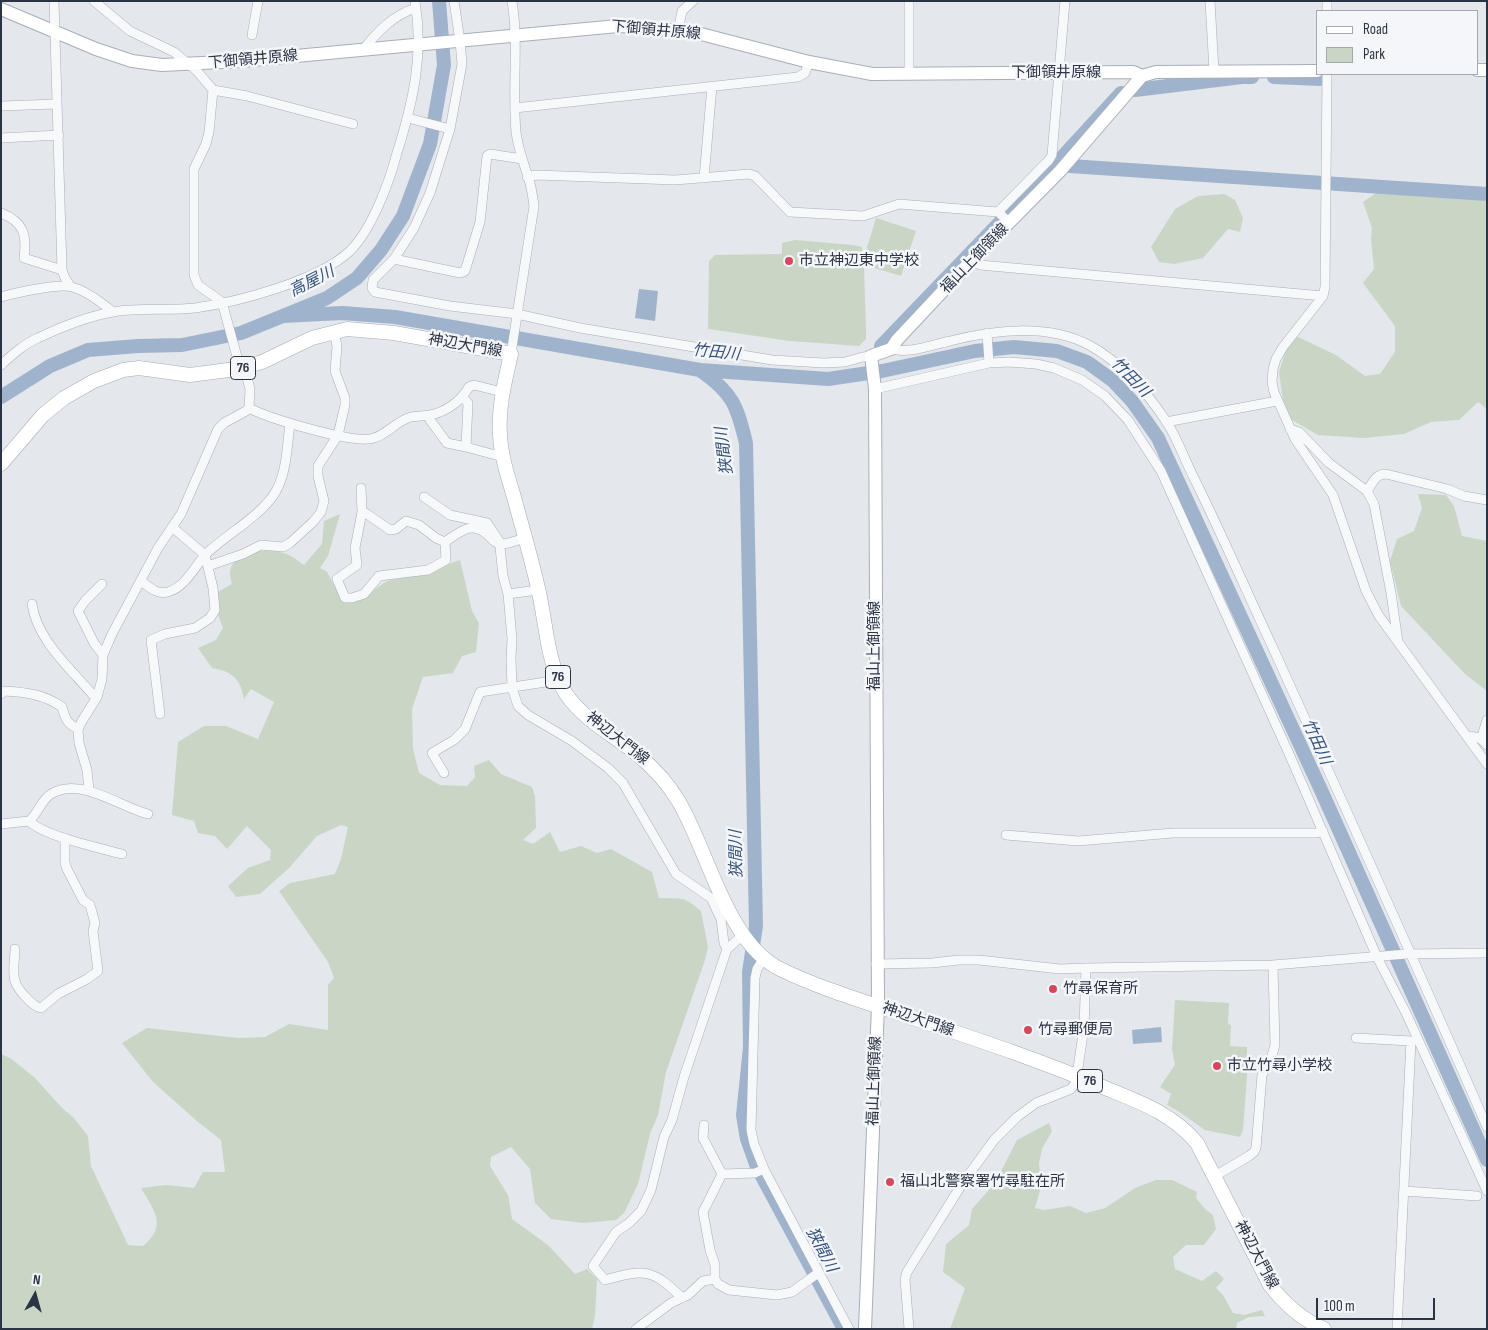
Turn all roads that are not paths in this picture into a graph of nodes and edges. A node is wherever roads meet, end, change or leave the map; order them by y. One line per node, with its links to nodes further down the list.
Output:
1 (54, 1): 12 (street)
2 (94, 1): 20 (street)
3 (258, 1): 15 (street)
4 (454, 1): 16 (street)
5 (512, 1): 14 (street)
6 (693, 1): 13 (street)
7 (910, 1): 23 (street)
8 (1065, 1): 24 (street)
9 (1210, 1): 21 (street)
10 (415, 5): 17 (street); 18 (street)
11 (1, 9): 12 (main road, 下御領井原線)
12 (54, 30): 20 (main road, 下御領井原線); 29 (street)
13 (678, 31): 14 (main road, 下御領井原線); 19 (main road, 下御領井原線)
14 (516, 35): 16 (main road, 下御領井原線); 31 (street)
15 (252, 36)
16 (459, 41): 17 (main road, 下御領井原線); 34 (street)
17 (421, 45): 18 (main road, 下御領井原線); 32 (street)
18 (362, 51): 20 (main road, 下御領井原線)
19 (809, 62): 23 (main road, 下御領井原線); 27 (street)
20 (190, 65): 28 (street)
21 (1214, 71): 22 (main road, 下御領井原線); 26 (main road, 下御領井原線)
22 (1316, 71)
23 (909, 73): 24 (main road, 下御領井原線)
24 (1059, 73): 26 (main road, 下御領井原線); 40 (street)
25 (1327, 75): 47 (street)
26 (1142, 76): 42 (main road, 福山上御領線)
27 (712, 86): 31 (street); 39 (street)
28 (212, 90): 33 (street); 49 (street)
29 (57, 104): 30 (street); 35 (street)
30 (1, 106)
31 (515, 108): 37 (street)
32 (411, 119): 34 (street); 49 (street)
33 (353, 124)
34 (448, 128): 43 (street)
35 (59, 135): 36 (street); 45 (street)
36 (1, 138)
37 (522, 159): 38 (street); 43 (street)
38 (528, 177): 39 (street); 51 (street)
39 (704, 178): 40 (street)
40 (999, 212): 42 (street)
41 (1, 213): 45 (street)
42 (1009, 222): 44 (main road, 福山上御領線)
43 (394, 259): 51 (street)
44 (971, 261): 47 (street); 54 (main road, 福山上御領線)
45 (62, 270): 46 (street)
46 (70, 286): 48 (street); 50 (street)
47 (1323, 296): 63 (street)
48 (1, 297)
49 (223, 303): 50 (street); 59 (street)
50 (113, 312): 58 (street)
51 (517, 316): 55 (street); 56 (street)
52 (334, 331): 55 (main road, 神辺大門線 / 76); 59 (main road, 神辺大門線 / 76); 69 (street)
53 (987, 334): 54 (street); 57 (street); 66 (street)
54 (891, 349): 56 (main road)
55 (511, 352): 61 (main road, 神辺大門線 / 76)
56 (870, 358): 60 (main road, 福山上御領線)
57 (989, 362): 60 (street); 106 (street)
58 (1, 364)
59 (241, 366): 64 (street); 72 (main road, 神辺大門線 / 76)
60 (874, 388): 117 (main road, 福山上御領線)
61 (502, 392): 62 (street); 71 (main road, 神辺大門線 / 76)
62 (462, 398): 65 (street); 70 (street)
63 (1278, 401): 66 (street); 68 (street)
64 (249, 408): 67 (street); 78 (street)
65 (430, 415): 69 (street); 70 (street)
66 (1166, 422): 114 (street)
67 (290, 424): 69 (street); 82 (street)
68 (1290, 429): 74 (street); 89 (street)
69 (338, 435): 83 (street)
70 (466, 447): 71 (street)
71 (503, 457): 79 (main road, 神辺大門線 / 76)
72 (1, 464)
73 (361, 488): 77 (street)
74 (1367, 491): 76 (street); 89 (street)
75 (424, 498): 81 (street)
76 (1487, 500)
77 (362, 512): 80 (street); 80 (street)
78 (172, 527): 82 (street); 84 (street)
79 (525, 538): 81 (street); 86 (main road, 神辺大門線 / 76)
80 (445, 542): 81 (street)
81 (501, 544): 87 (street)
82 (205, 555): 83 (street); 84 (street)
83 (208, 566): 95 (street)
84 (141, 581): 90 (street)
85 (102, 584): 90 (street)
86 (538, 590): 87 (street); 91 (main road, 神辺大門線 / 76)
87 (508, 594): 92 (street)
88 (32, 604): 94 (street)
89 (1398, 643): 98 (street)
90 (103, 654): 94 (street)
91 (559, 680): 92 (street); 110 (main road, 神辺大門線 / 76)
92 (512, 688): 101 (street); 112 (street)
93 (1, 694): 97 (street)
94 (98, 698): 97 (street)
95 (160, 714)
96 (1487, 720): 99 (street)
97 (78, 729): 102 (street)
98 (1467, 737): 99 (street); 100 (street)
99 (1484, 742)
100 (1487, 764)
101 (444, 773)
102 (89, 790): 103 (street); 104 (street)
103 (148, 814)
104 (29, 821): 105 (street); 108 (street)
105 (1, 824)
106 (1323, 831): 107 (street); 116 (street)
107 (1006, 835)
108 (66, 838): 109 (street); 111 (street)
109 (122, 854)
110 (745, 938): 112 (street); 115 (main road, 神辺大門線 / 76)
111 (15, 949)
112 (727, 949): 135 (street)
113 (1487, 953): 114 (street)
114 (1410, 954): 116 (street); 126 (street)
115 (762, 956): 120 (main road, 神辺大門線 / 76); 127 (street)
116 (1379, 956): 118 (street); 121 (street)
117 (876, 964): 119 (street); 120 (main road, 福山上御領線)
118 (1273, 965): 119 (street); 129 (street)
119 (1086, 968): 124 (street)
120 (878, 1006): 124 (main road, 神辺大門線 / 76); 138 (main road, 福山上御領線)
121 (1406, 1013): 123 (street); 131 (street)
122 (1356, 1038): 123 (street)
123 (1411, 1041): 130 (street)
124 (1077, 1076): 129 (main road, 神辺大門線 / 76); 139 (street)
125 (704, 1125): 128 (street)
126 (1487, 1126)
127 (759, 1171): 128 (street); 133 (street)
128 (722, 1174): 134 (street)
129 (1215, 1176): 140 (main road, 神辺大門線 / 76)
130 (1404, 1191): 132 (street); 141 (street)
131 (1487, 1192)
132 (1477, 1196)
133 (814, 1276): 134 (street); 137 (street)
134 (715, 1279): 135 (street)
135 (682, 1298): 136 (street)
136 (636, 1329)
137 (849, 1329)
138 (866, 1329)
139 (909, 1329)
140 (1324, 1329)
141 (1397, 1329)

